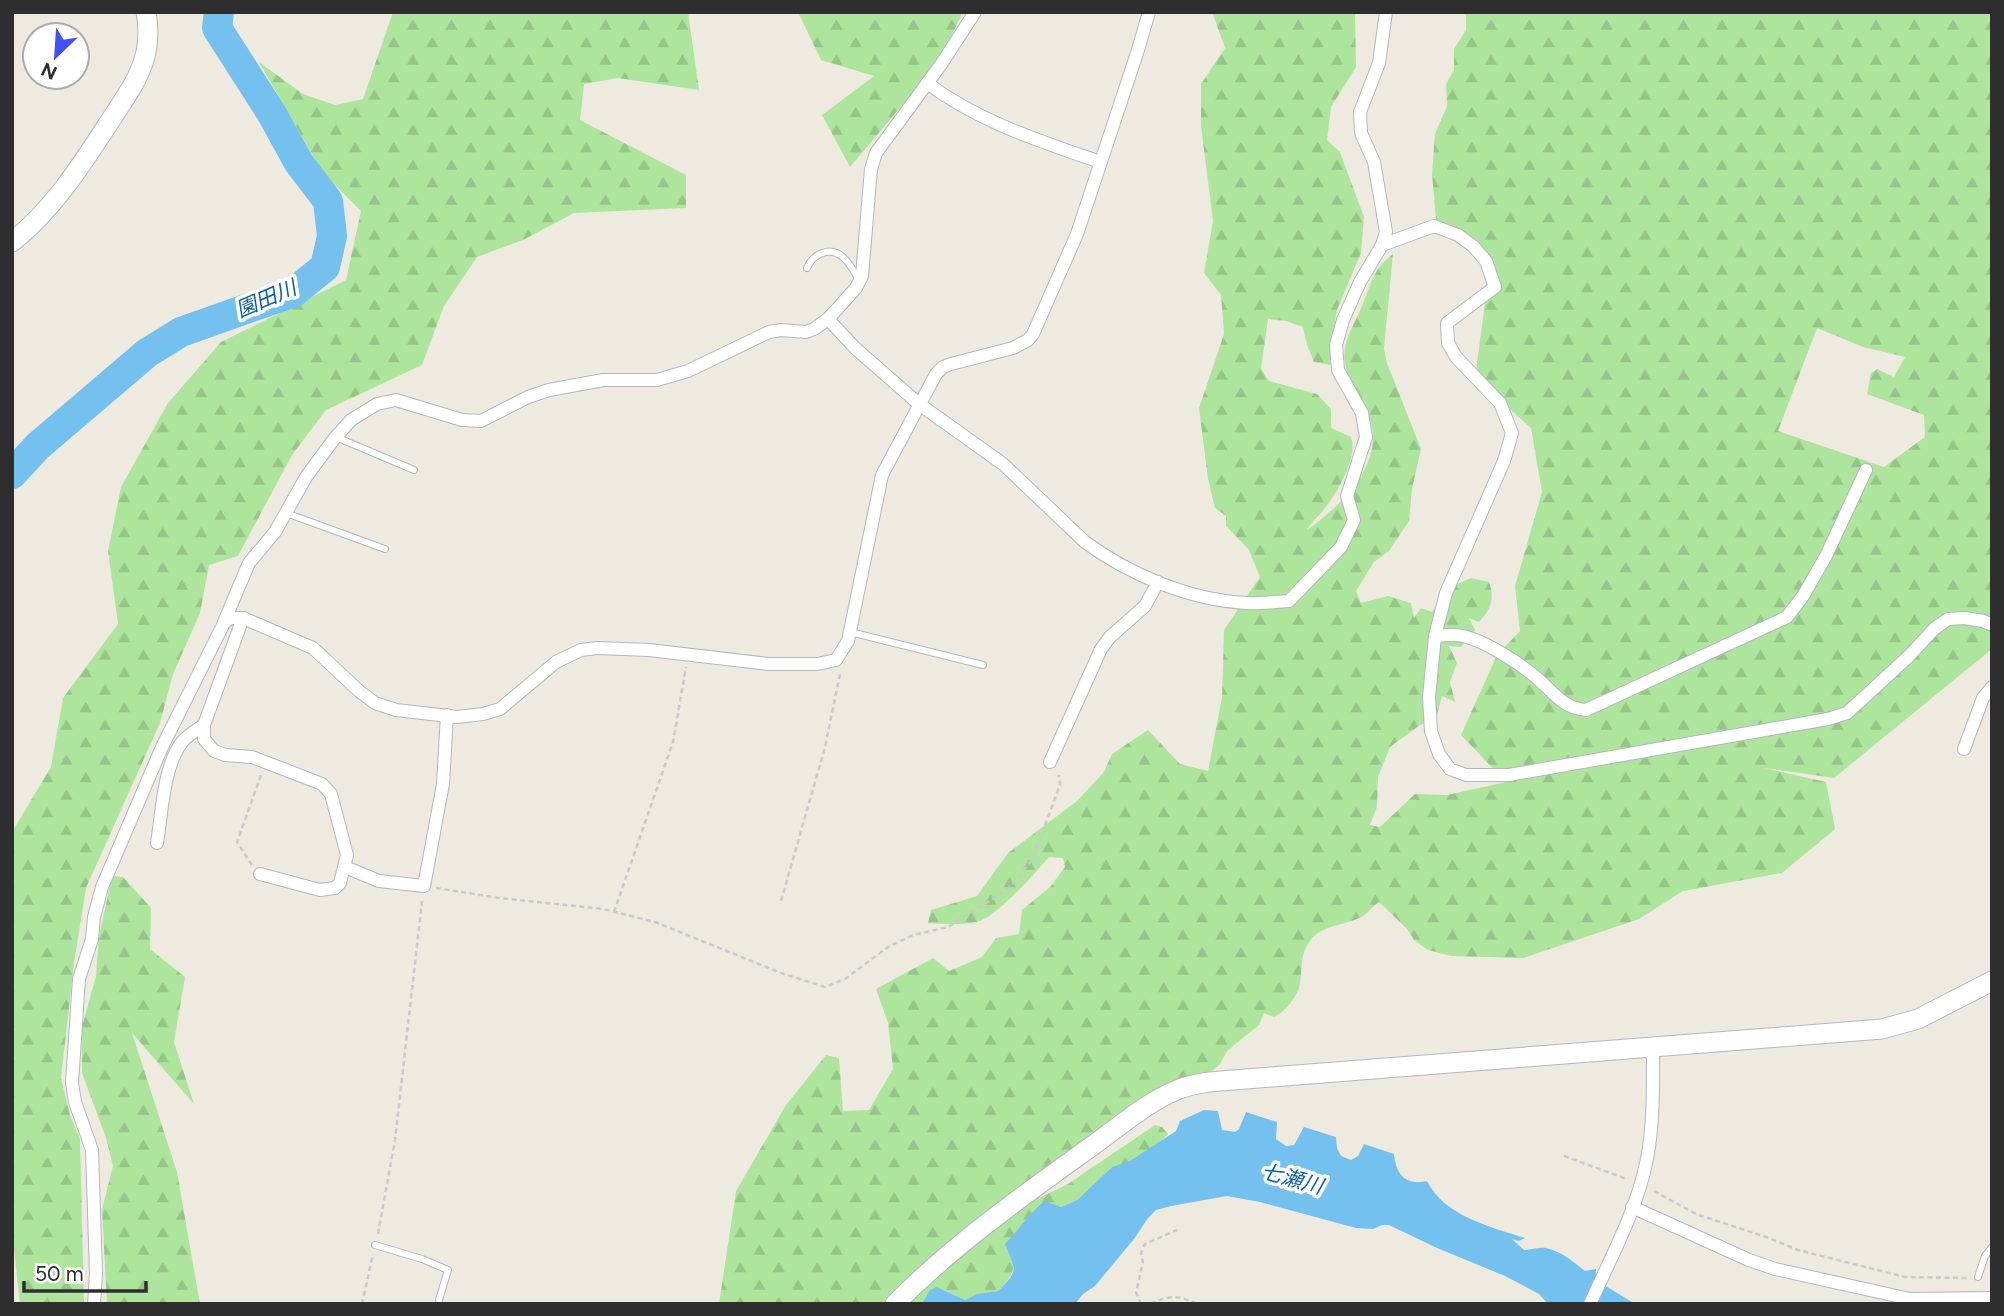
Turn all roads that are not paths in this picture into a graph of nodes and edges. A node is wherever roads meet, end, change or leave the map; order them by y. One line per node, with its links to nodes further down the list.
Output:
1 (146, 12): 7 (street)
2 (975, 12): 5 (street)
3 (1149, 12): 6 (street)
4 (1386, 12): 8 (street)
5 (927, 83): 6 (street); 10 (street)
6 (1100, 162): 12 (street)
7 (12, 242)
8 (1382, 245): 18 (street); 23 (street)
9 (807, 268): 10 (lane)
10 (860, 281): 11 (street)
11 (828, 319): 12 (street); 13 (street)
12 (919, 404): 18 (street); 22 (street)
13 (335, 437): 14 (lane); 16 (street)
14 (414, 470)
15 (1866, 470): 23 (street)
16 (286, 513): 17 (lane); 20 (street)
17 (385, 549)
18 (1158, 582): 29 (street)
19 (243, 618): 20 (street); 26 (street); 27 (street)
20 (224, 623): 41 (street)
21 (1992, 625): 23 (street)
22 (850, 632): 24 (lane); 26 (street)
23 (1436, 636)
24 (983, 665)
25 (1992, 687): 28 (street)
26 (447, 715): 31 (street)
27 (204, 725): 30 (street); 31 (street)
28 (1964, 749)
29 (1050, 762)
30 (157, 843)
31 (345, 867): 32 (street)
32 (260, 874)
33 (1992, 981): 34 (street)
34 (1653, 1047): 35 (street); 42 (street)
35 (1630, 1213): 39 (street); 43 (street)
36 (375, 1245): 40 (lane)
37 (1992, 1247): 38 (lane)
38 (1978, 1277)
39 (1992, 1298)
40 (439, 1300)
41 (94, 1304)
42 (895, 1304)
43 (1591, 1304)

